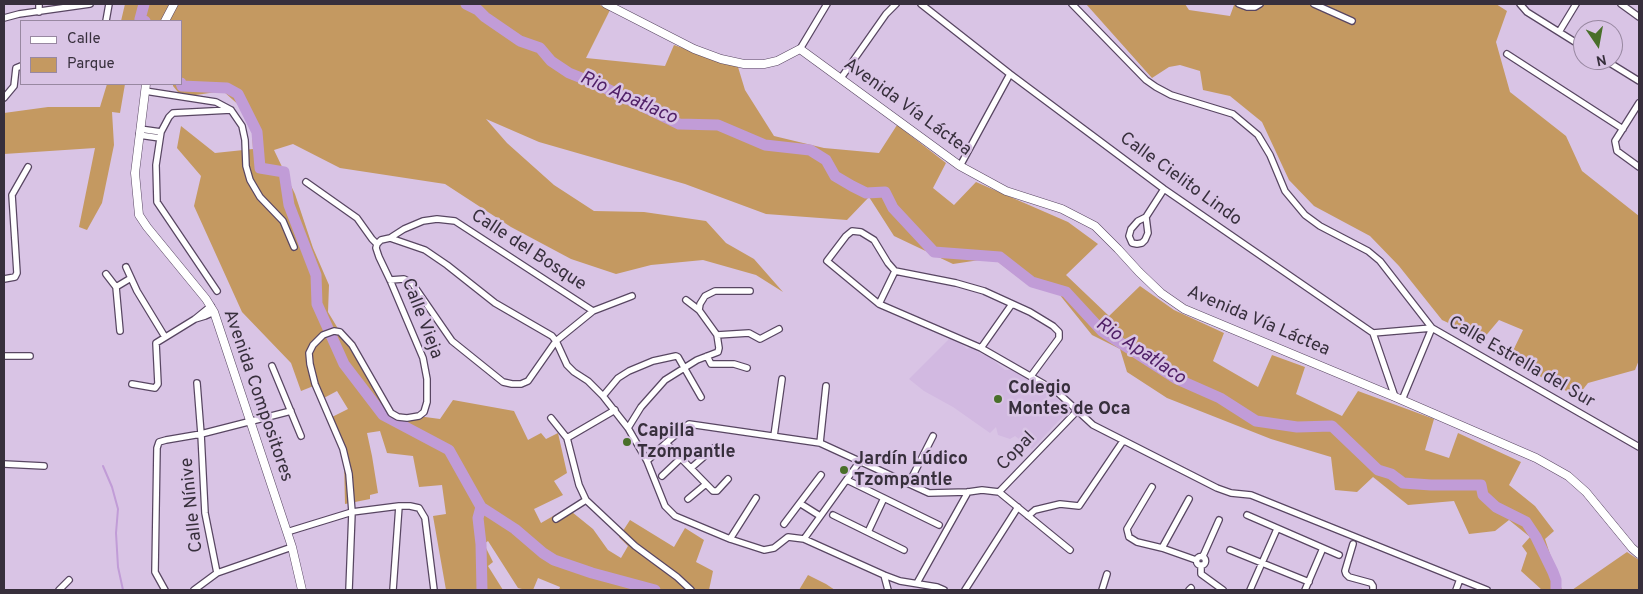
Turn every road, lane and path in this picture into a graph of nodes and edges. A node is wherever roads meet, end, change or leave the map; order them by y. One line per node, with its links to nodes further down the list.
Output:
1 (39, 4): 16 (street)
2 (90, 4): 16 (street)
3 (109, 4): 19 (street)
4 (174, 4): 20 (street)
5 (606, 4): 24 (street)
6 (827, 4): 24 (street)
7 (896, 4): 29 (street)
8 (921, 4): 28 (street, Calle Cielito Lindo)
9 (1072, 4): 63 (street, Calle Estrella del Sur)
10 (1239, 4): 11 (street)
11 (1260, 4)
12 (1314, 4): 21 (street)
13 (1520, 4): 22 (street)
14 (1576, 4): 22 (street)
15 (1622, 4): 17 (street)
16 (39, 12): 18 (street)
17 (1639, 17)
18 (4, 18)
19 (106, 20)
20 (166, 20)
21 (1352, 21)
22 (1559, 32): 23 (street)
23 (1573, 41)
24 (800, 49): 29 (street, Avenida Vía Láctea)
25 (1506, 54): 35 (street)
26 (20, 66): 32 (street)
27 (1621, 70): 30 (street)
28 (1010, 74): 38 (street); 42 (street, Calle Cielito Lindo)
29 (840, 78): 38 (street, Avenida Vía Láctea)
30 (1639, 81)
31 (146, 87): 34 (street); 36 (street, Avenida Compositores)
32 (4, 98)
33 (1639, 103): 35 (street)
34 (231, 110): 37 (street); 46 (street)
35 (1623, 129): 40 (street)
36 (140, 132): 37 (street); 60 (street, Avenida Compositores)
37 (161, 135): 54 (street)
38 (960, 166): 84 (street, Avenida Vía Láctea)
39 (28, 167): 51 (street)
40 (1639, 167)
41 (306, 182): 45 (street)
42 (1164, 189): 43 (street); 66 (street, Calle Cielito Lindo)
43 (1146, 217): 43 (street)
44 (390, 238): 45 (street); 62 (street, Calle del Bosque); 69 (street)
45 (377, 244): 52 (street, Calle Vieja)
46 (294, 247)
47 (126, 267): 50 (street)
48 (895, 271): 58 (street); 58 (street); 59 (street)
49 (106, 274): 53 (street)
50 (131, 278): 53 (street); 68 (street)
51 (4, 279)
52 (390, 280): 69 (street); 124 (street, Calle Vieja)
53 (116, 287): 65 (street)
54 (217, 291)
55 (750, 291): 61 (street)
56 (632, 296): 62 (street)
57 (686, 300): 61 (street)
58 (879, 304): 70 (street)
59 (1012, 304): 70 (street); 77 (street)
60 (212, 309): 68 (street); 89 (street, Avenida Compositores)
61 (699, 310): 67 (street)
62 (593, 311): 69 (street)
63 (1432, 328): 66 (street); 84 (street); 99 (street, Calle Estrella del Sur)
64 (779, 329): 67 (street)
65 (120, 332)
66 (1373, 333): 84 (street)
67 (717, 335): 73 (street)
68 (165, 337): 80 (street)
69 (556, 341): 82 (street)
70 (981, 348): 77 (street)
71 (4, 356): 72 (street)
72 (30, 356)
73 (707, 356): 75 (street); 76 (street)
74 (272, 366): 86 (street)
75 (684, 368): 82 (street); 83 (street); 90 (street)
76 (747, 368)
77 (1031, 376): 87 (street)
78 (782, 379): 93 (street)
79 (197, 383): 91 (street, Calle Nínive)
80 (132, 384)
81 (826, 386): 98 (street)
82 (603, 396): 85 (street)
83 (700, 397)
84 (1399, 398): 145 (street, Avenida Vía Láctea)
85 (615, 410): 90 (street); 95 (street)
86 (292, 411): 89 (street); 92 (street)
87 (1077, 411): 96 (street); 115 (street, Copal)
88 (551, 418): 95 (street)
89 (251, 422): 91 (street); 134 (street, Avenida Compositores)
90 (628, 428): 102 (street)
91 (201, 434): 149 (street, Calle Nínive); 157 (street)
92 (301, 436)
93 (774, 436): 97 (street); 98 (street)
94 (933, 436): 111 (street)
95 (567, 438): 120 (street)
96 (1122, 441): 128 (street); 152 (street)
97 (666, 442): 101 (street); 102 (street)
98 (820, 443): 103 (street)
99 (1639, 447)
100 (714, 448): 106 (street)
101 (681, 458): 106 (street); 108 (street)
102 (647, 461): 136 (street)
103 (860, 461): 110 (street); 111 (street)
104 (4, 464): 105 (street)
105 (44, 466)
106 (691, 468): 112 (street)
107 (821, 475): 121 (street)
108 (662, 476)
109 (728, 479): 112 (street)
110 (847, 480): 117 (street); 127 (street)
111 (909, 483): 114 (street)
112 (706, 484): 118 (street)
113 (1152, 486): 140 (street)
114 (968, 492): 115 (street); 155 (street)
115 (998, 492): 123 (street)
116 (756, 498): 136 (street)
117 (884, 498): 132 (street); 135 (street)
118 (688, 499)
119 (1190, 499): 140 (street)
120 (586, 500): 129 (street); 163 (street)
121 (801, 504): 127 (street); 131 (street)
122 (399, 506): 124 (street); 161 (street); 162 (street)
123 (1018, 507): 128 (street); 166 (street)
124 (352, 512): 134 (street); 160 (street, Calle Vieja)
125 (833, 515): 135 (street)
126 (1247, 515): 133 (street)
127 (820, 516): 137 (street)
128 (1028, 516): 143 (street)
129 (556, 519)
130 (1219, 520): 147 (street)
131 (784, 524)
132 (938, 525)
133 (1277, 529): 141 (street); 148 (street)
134 (287, 532): 139 (street, Avenida Compositores)
135 (868, 532): 142 (street)
136 (730, 539): 137 (street)
137 (804, 539): 151 (street)
138 (1353, 544): 171 (street)
139 (292, 547): 149 (street); 159 (street, Avenida Compositores)
140 (1162, 548): 147 (street)
141 (1323, 548): 146 (street); 154 (street)
142 (904, 550)
143 (1070, 550)
144 (1230, 550): 148 (street)
145 (1639, 554)
146 (1339, 555)
147 (1198, 563): 168 (street)
148 (1262, 563): 154 (street); 169 (street)
149 (217, 573): 158 (street)
150 (1107, 574): 167 (street)
151 (884, 576): 155 (street); 164 (street)
152 (1460, 579): 172 (street); 173 (street)
153 (69, 580): 156 (street)
154 (1308, 582): 170 (street)
155 (917, 583): 165 (street)
156 (59, 590)
157 (165, 590)
158 (194, 590)
159 (302, 590)
160 (349, 590)
161 (393, 590)
162 (434, 590)
163 (691, 590)
164 (888, 590)
165 (944, 590)
166 (965, 590)
167 (1102, 590)
168 (1223, 590)
169 (1250, 590)
170 (1305, 590)
171 (1373, 590)
172 (1456, 590)
173 (1487, 590)

